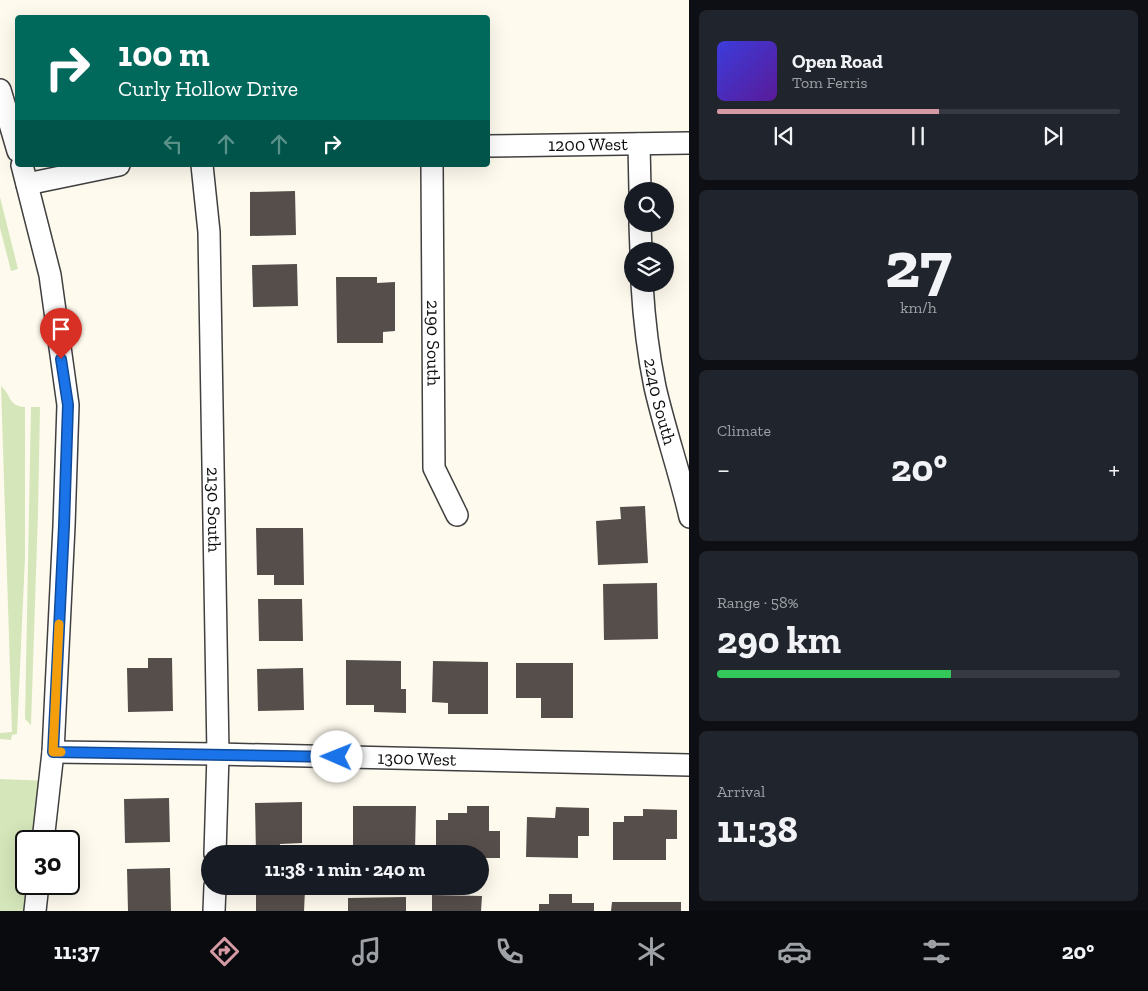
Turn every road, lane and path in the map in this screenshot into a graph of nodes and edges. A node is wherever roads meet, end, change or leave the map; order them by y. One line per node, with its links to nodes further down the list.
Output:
1 (0, 90): 2 (street)
2 (15, 141)
3 (689, 143): 4 (street, 1200 West)
4 (639, 144): 5 (street, 1200 West); 10 (street)
5 (490, 146)
6 (100, 167): 9 (street)
7 (202, 167): 15 (street, 2130 South)
8 (432, 167): 12 (street, 2190 South)
9 (24, 175): 14 (street)
10 (640, 182)
11 (643, 292): 13 (street, 2240 South)
12 (457, 516)
13 (689, 517)
14 (53, 752): 15 (street, 1300 West); 17 (street)
15 (218, 754): 16 (street, 1300 West); 18 (street, 2130 South)
16 (689, 765)
17 (44, 830)
18 (215, 845)
19 (37, 895): 21 (street)
20 (214, 895): 22 (street)
21 (35, 911)
22 (214, 911)

